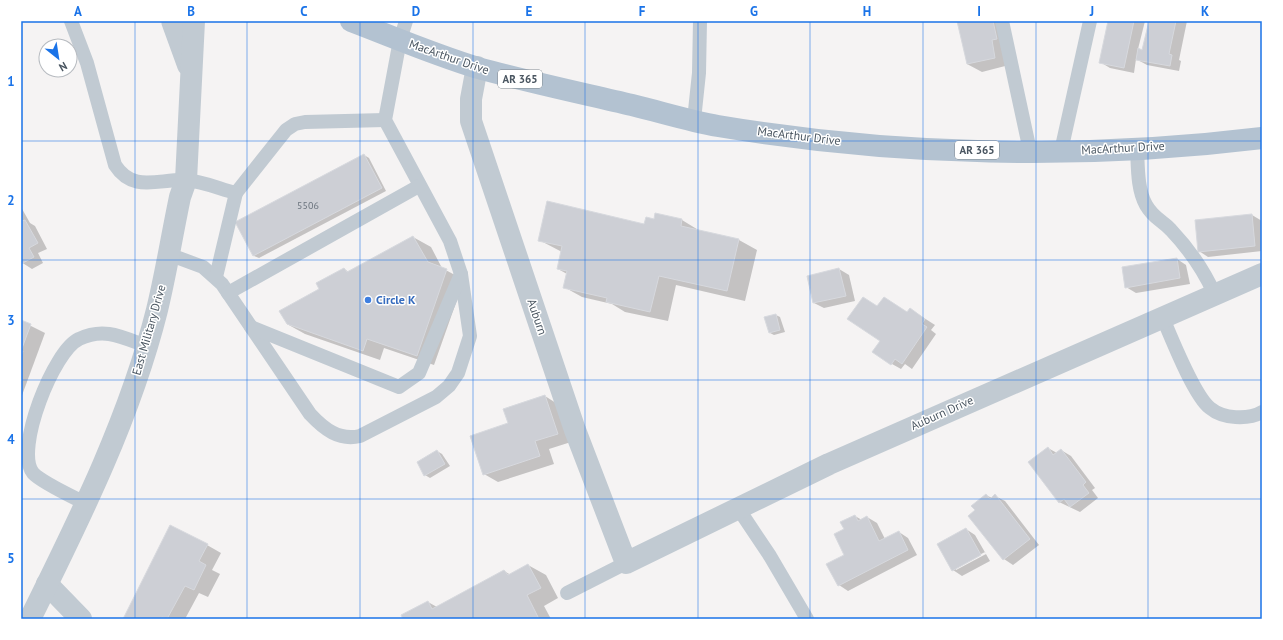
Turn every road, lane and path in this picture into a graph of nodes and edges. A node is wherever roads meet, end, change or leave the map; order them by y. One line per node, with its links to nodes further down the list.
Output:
1 (71, 21): 17 (lane)
2 (172, 21): 10 (street)
3 (194, 21): 10 (street, East Military Drive)
4 (352, 21): 8 (main road, MacArthur Drive / AR 365)
5 (700, 21): 12 (lane)
6 (1002, 21): 15 (lane)
7 (1090, 21): 16 (lane)
8 (402, 30): 9 (main road, MacArthur Drive / AR 365); 11 (lane)
9 (477, 67): 12 (main road, MacArthur Drive / AR 365); 32 (street, Auburn)
10 (190, 73): 17 (street, East Military Drive)
11 (385, 120): 18 (lane); 19 (lane)
12 (694, 120): 15 (main road, MacArthur Drive / AR 365)
13 (1262, 138): 14 (main road, MacArthur Drive / AR 365)
14 (1137, 148): 16 (main road, MacArthur Drive / AR 365); 25 (lane)
15 (1030, 151): 16 (main road, MacArthur Drive / AR 365)
16 (1061, 151)
17 (186, 180): 19 (lane); 20 (street, East Military Drive)
18 (419, 186): 21 (lane); 24 (lane)
19 (236, 193): 23 (lane)
20 (168, 254): 23 (lane); 28 (street, East Military Drive)
21 (461, 274): 27 (lane); 27 (lane)
22 (1262, 274): 25 (street, Auburn Drive)
23 (216, 277): 24 (lane)
24 (228, 293): 27 (lane)
25 (1214, 293): 26 (street, Auburn Drive)
26 (1162, 316): 29 (lane); 31 (street, Auburn Drive)
27 (251, 327)
28 (146, 346): 30 (street, East Military Drive); 30 (lane)
29 (1262, 412)
30 (85, 504): 33 (street, East Military Drive)
31 (738, 508): 32 (street, Auburn Drive); 37 (lane)
32 (626, 563): 34 (lane)
33 (47, 584): 35 (street, East Military Drive); 36 (street)
34 (567, 593)
35 (30, 619)
36 (81, 619)
37 (808, 619)

